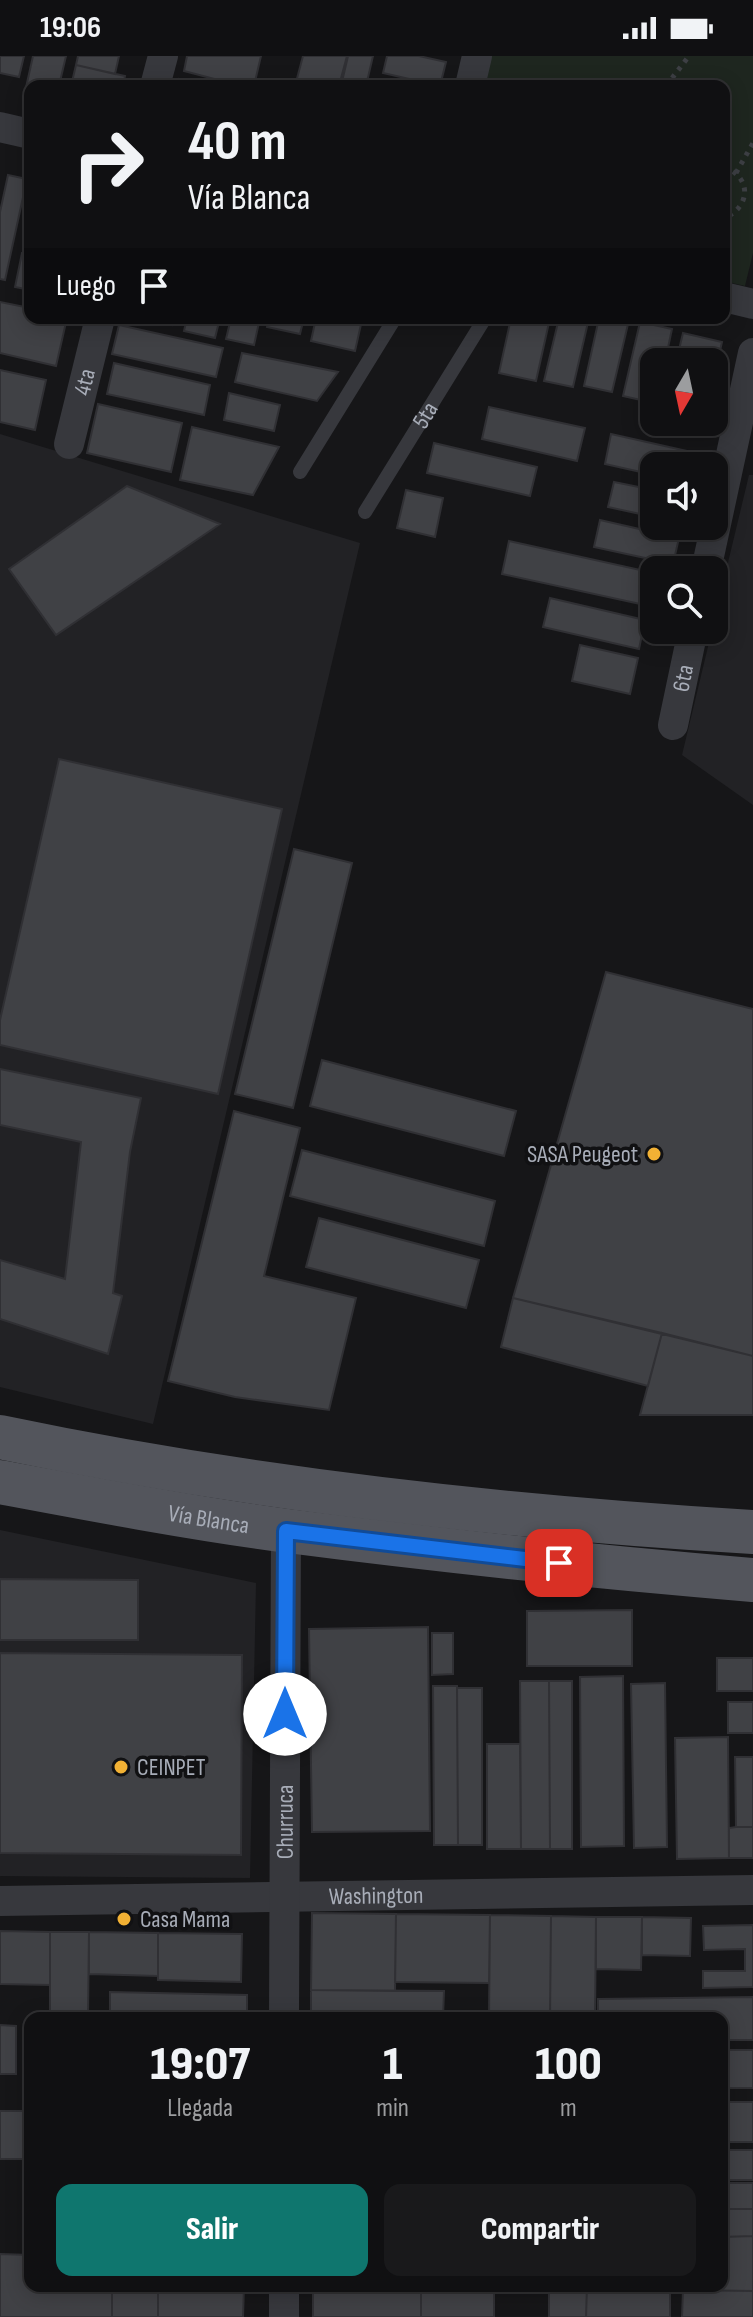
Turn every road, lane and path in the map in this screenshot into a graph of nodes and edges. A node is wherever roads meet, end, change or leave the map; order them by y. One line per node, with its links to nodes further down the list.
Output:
1 (163, 56): 4 (street)
2 (477, 56): 5 (street)
3 (689, 56): 6 (path)
4 (157, 80)
5 (471, 80)
6 (671, 80)
7 (0, 127): 8 (street)
8 (24, 133)
9 (753, 143): 11 (path)
10 (730, 170): 11 (path)
11 (736, 173): 12 (path)
12 (730, 215)
13 (730, 298): 14 (street)
14 (753, 304)
15 (99, 324): 19 (street, 4ta)
16 (391, 324): 20 (lane)
17 (481, 324): 21 (lane, 5ta)
18 (753, 353): 22 (street)
19 (69, 444)
20 (300, 472)
21 (365, 512)
22 (709, 556)
23 (690, 644): 24 (street, 6ta)
24 (673, 725)
25 (0, 1437): 28 (main road, Vía Blanca)
26 (0, 1482): 27 (main road, Vía Blanca)
27 (286, 1531): 29 (main road, Vía Blanca); 31 (street, Churruca)
28 (753, 1532)
29 (753, 1580)
30 (753, 1890): 31 (street, Washington)
31 (284, 1897): 32 (street, Washington); 33 (street, Churruca)
32 (0, 1901)
33 (284, 2012)
34 (284, 2292): 35 (street)
35 (284, 2317)

